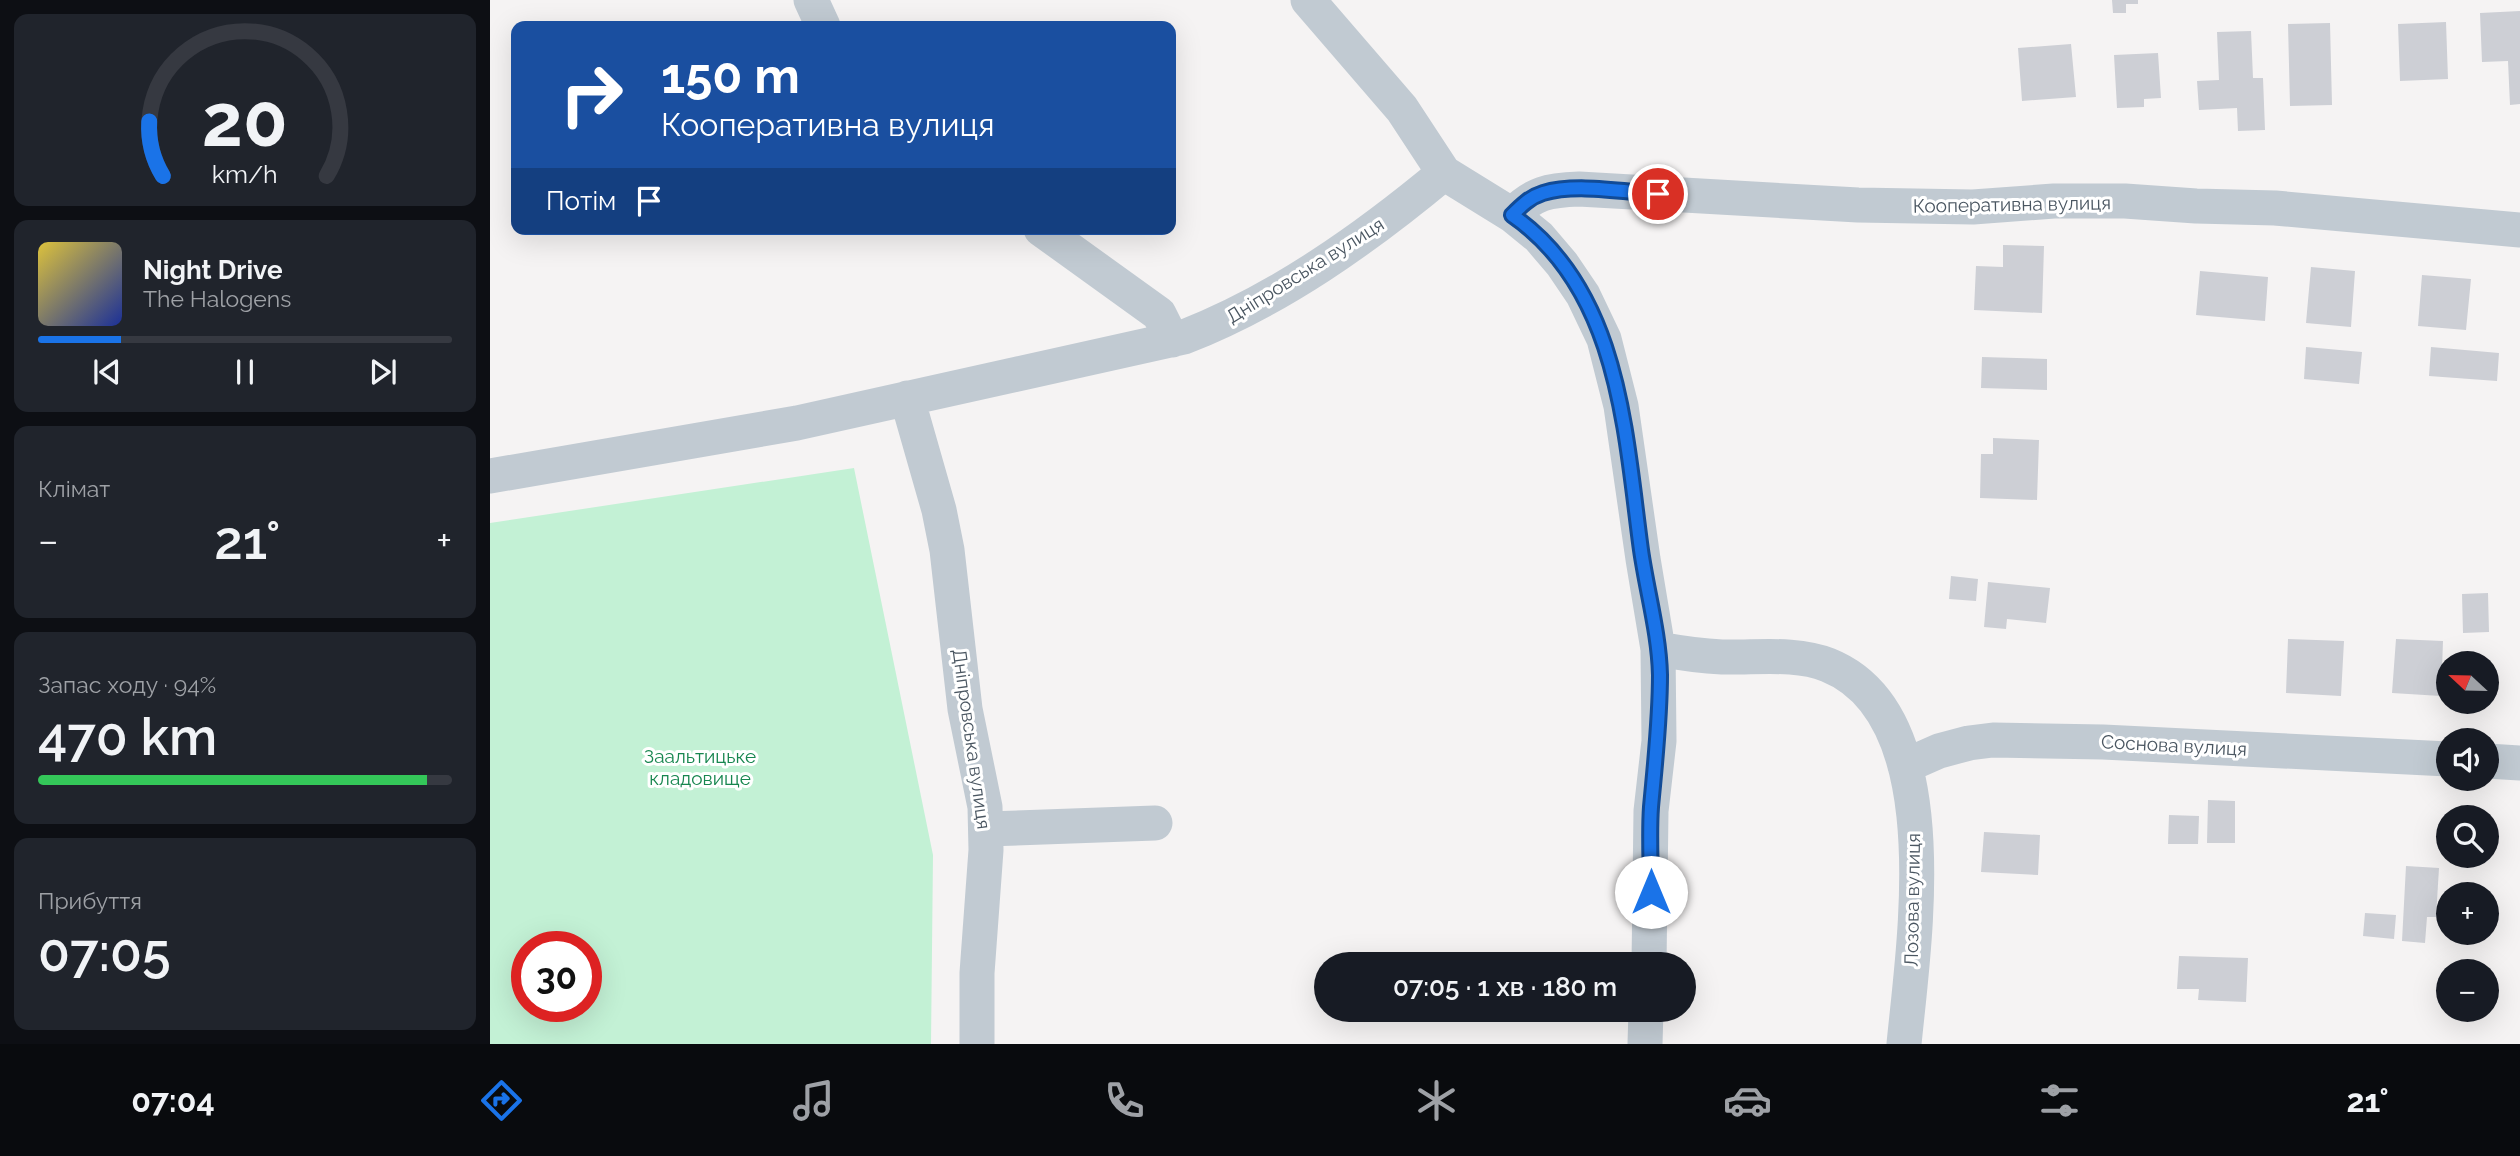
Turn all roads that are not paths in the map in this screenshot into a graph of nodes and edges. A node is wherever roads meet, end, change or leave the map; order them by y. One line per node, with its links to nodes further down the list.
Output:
1 (811, 0): 3 (street)
2 (1308, 0): 4 (street)
3 (821, 21)
4 (1444, 173): 5 (street); 8 (street, Дніпровська вулиця)
5 (1512, 215): 6 (street, Кооперативна вулиця); 11 (street)
6 (2520, 230)
7 (1049, 235): 8 (street)
8 (1172, 340): 9 (street, Дніпровська вулиця)
9 (907, 398): 10 (street, Дніпровська вулиця); 17 (street, Дніпровська вулиця)
10 (490, 476)
11 (1658, 649): 15 (street, Лозова вулиця); 18 (street)
12 (2436, 758): 15 (street, Соснова вулиця)
13 (2499, 762): 14 (street)
14 (2520, 763)
15 (1905, 766): 22 (street, Лозова вулиця)
16 (1155, 823): 17 (street)
17 (987, 829): 20 (street, Дніпровська вулиця)
18 (1649, 952)
19 (1646, 1022): 21 (street)
20 (977, 1044)
21 (1645, 1044)
22 (1904, 1044)

